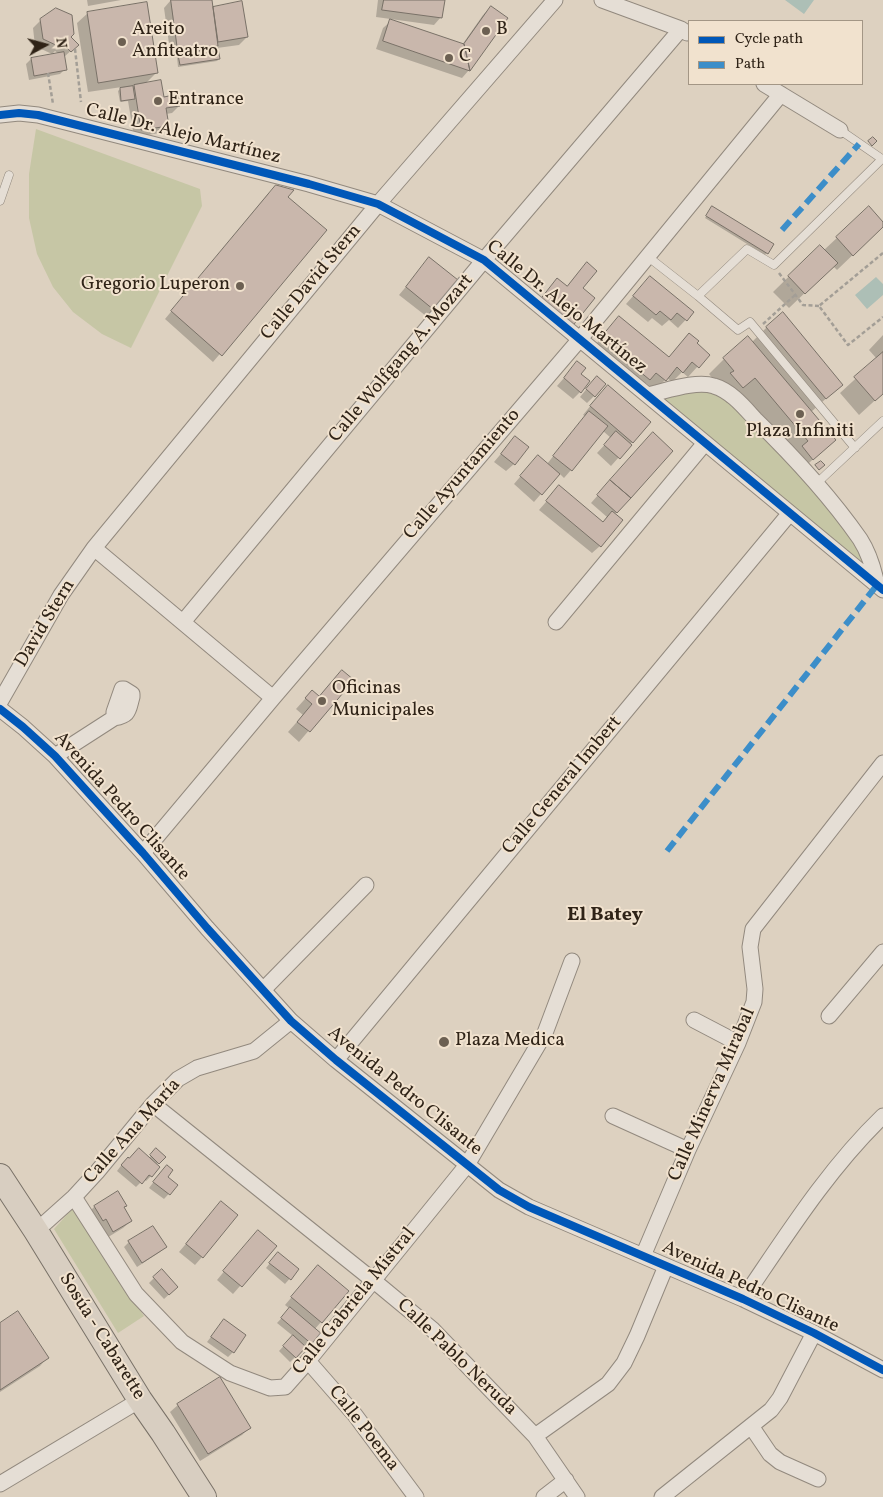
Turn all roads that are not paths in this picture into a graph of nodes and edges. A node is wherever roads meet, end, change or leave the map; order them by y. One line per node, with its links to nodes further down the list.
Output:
1 (555, 0): 10 (street, Calle David Stern)
2 (602, 0): 3 (street)
3 (685, 31): 12 (street, Calle Wolfgang A. Mozart)
4 (766, 85): 5 (street)
5 (781, 94): 7 (street); 11 (street, Calle Ayuntamiento)
6 (0, 115): 10 (street, Calle Dr. Alejo Martínez)
7 (840, 130): 13 (lane)
8 (10, 175): 9 (lane)
9 (0, 201)
10 (378, 204): 12 (street, Calle Dr. Alejo Martínez); 21 (street, Calle David Stern)
11 (648, 256): 13 (lane); 14 (street, Calle Ayuntamiento)
12 (484, 260): 14 (street, Calle Dr. Alejo Martínez); 23 (street, Calle Wolfgang A. Mozart)
13 (698, 296): 18 (lane)
14 (580, 338): 15 (street, Calle Dr. Alejo Martínez); 25 (street, Calle Ayuntamiento)
15 (648, 395): 17 (street, Calle Dr. Alejo Martínez); 19 (street)
16 (883, 421): 18 (lane)
17 (705, 443): 20 (street, Calle Dr. Alejo Martínez); 24 (street)
18 (855, 448): 19 (lane)
19 (816, 484): 22 (street)
20 (790, 513): 22 (street, Calle Dr. Alejo Martínez); 40 (street, Calle General Imbert)
21 (94, 548): 23 (street); 26 (street, David Stern)
22 (880, 588)
23 (183, 622): 25 (street)
24 (556, 622)
25 (273, 698): 31 (street, Calle Ayuntamiento)
26 (0, 702)
27 (0, 708): 29 (street, Avenida Pedro Clisante)
28 (114, 718): 29 (street)
29 (55, 756): 31 (street, Avenida Pedro Clisante)
30 (883, 764): 39 (street, Calle Minerva Mirabal)
31 (143, 853): 35 (street, Avenida Pedro Clisante)
32 (366, 886): 35 (street)
33 (883, 952): 36 (street)
34 (572, 961): 45 (street, Calle Gabriela Mistral)
35 (263, 990): 38 (street, Avenida Pedro Clisante)
36 (829, 1016)
37 (694, 1020): 39 (street)
38 (291, 1021): 40 (street, Avenida Pedro Clisante); 41 (street, Calle Ana María)
39 (738, 1043): 44 (street, Calle Minerva Mirabal)
40 (336, 1060): 45 (street, Avenida Pedro Clisante)
41 (153, 1104): 47 (street, Calle Ana María); 51 (street, Calle Pablo Neruda)
42 (612, 1116): 44 (street)
43 (883, 1116): 52 (street)
44 (688, 1150): 49 (street, Calle Minerva Mirabal)
45 (467, 1164): 49 (street, Avenida Pedro Clisante); 51 (street, Calle Gabriela Mistral)
46 (0, 1176): 48 (main road, Sosúa - Cabarette)
47 (74, 1197): 48 (street, Calle Ana María); 54 (street, Calle Gabriela Mistral)
48 (36, 1231): 56 (main road, Sosúa - Cabarette)
49 (643, 1256): 50 (street, Avenida Pedro Clisante)
50 (666, 1266): 52 (street, Avenida Pedro Clisante); 58 (street)
51 (374, 1281): 54 (street, Calle Gabriela Mistral); 58 (street, Calle Pablo Neruda)
52 (743, 1299): 53 (street, Avenida Pedro Clisante)
53 (814, 1333): 55 (street, Avenida Pedro Clisante); 57 (street)
54 (308, 1361): 63 (street, Calle Poema)
55 (883, 1370)
56 (140, 1400): 61 (street); 62 (main road, Sosúa - Cabarette)
57 (751, 1426): 59 (street); 66 (street)
58 (535, 1436): 60 (street, Calle Pablo Neruda)
59 (818, 1479)
60 (566, 1480): 64 (street); 65 (street, Calle Pablo Neruda)
61 (0, 1484)
62 (204, 1497)
63 (416, 1497)
64 (544, 1497)
65 (577, 1497)
66 (662, 1497)

